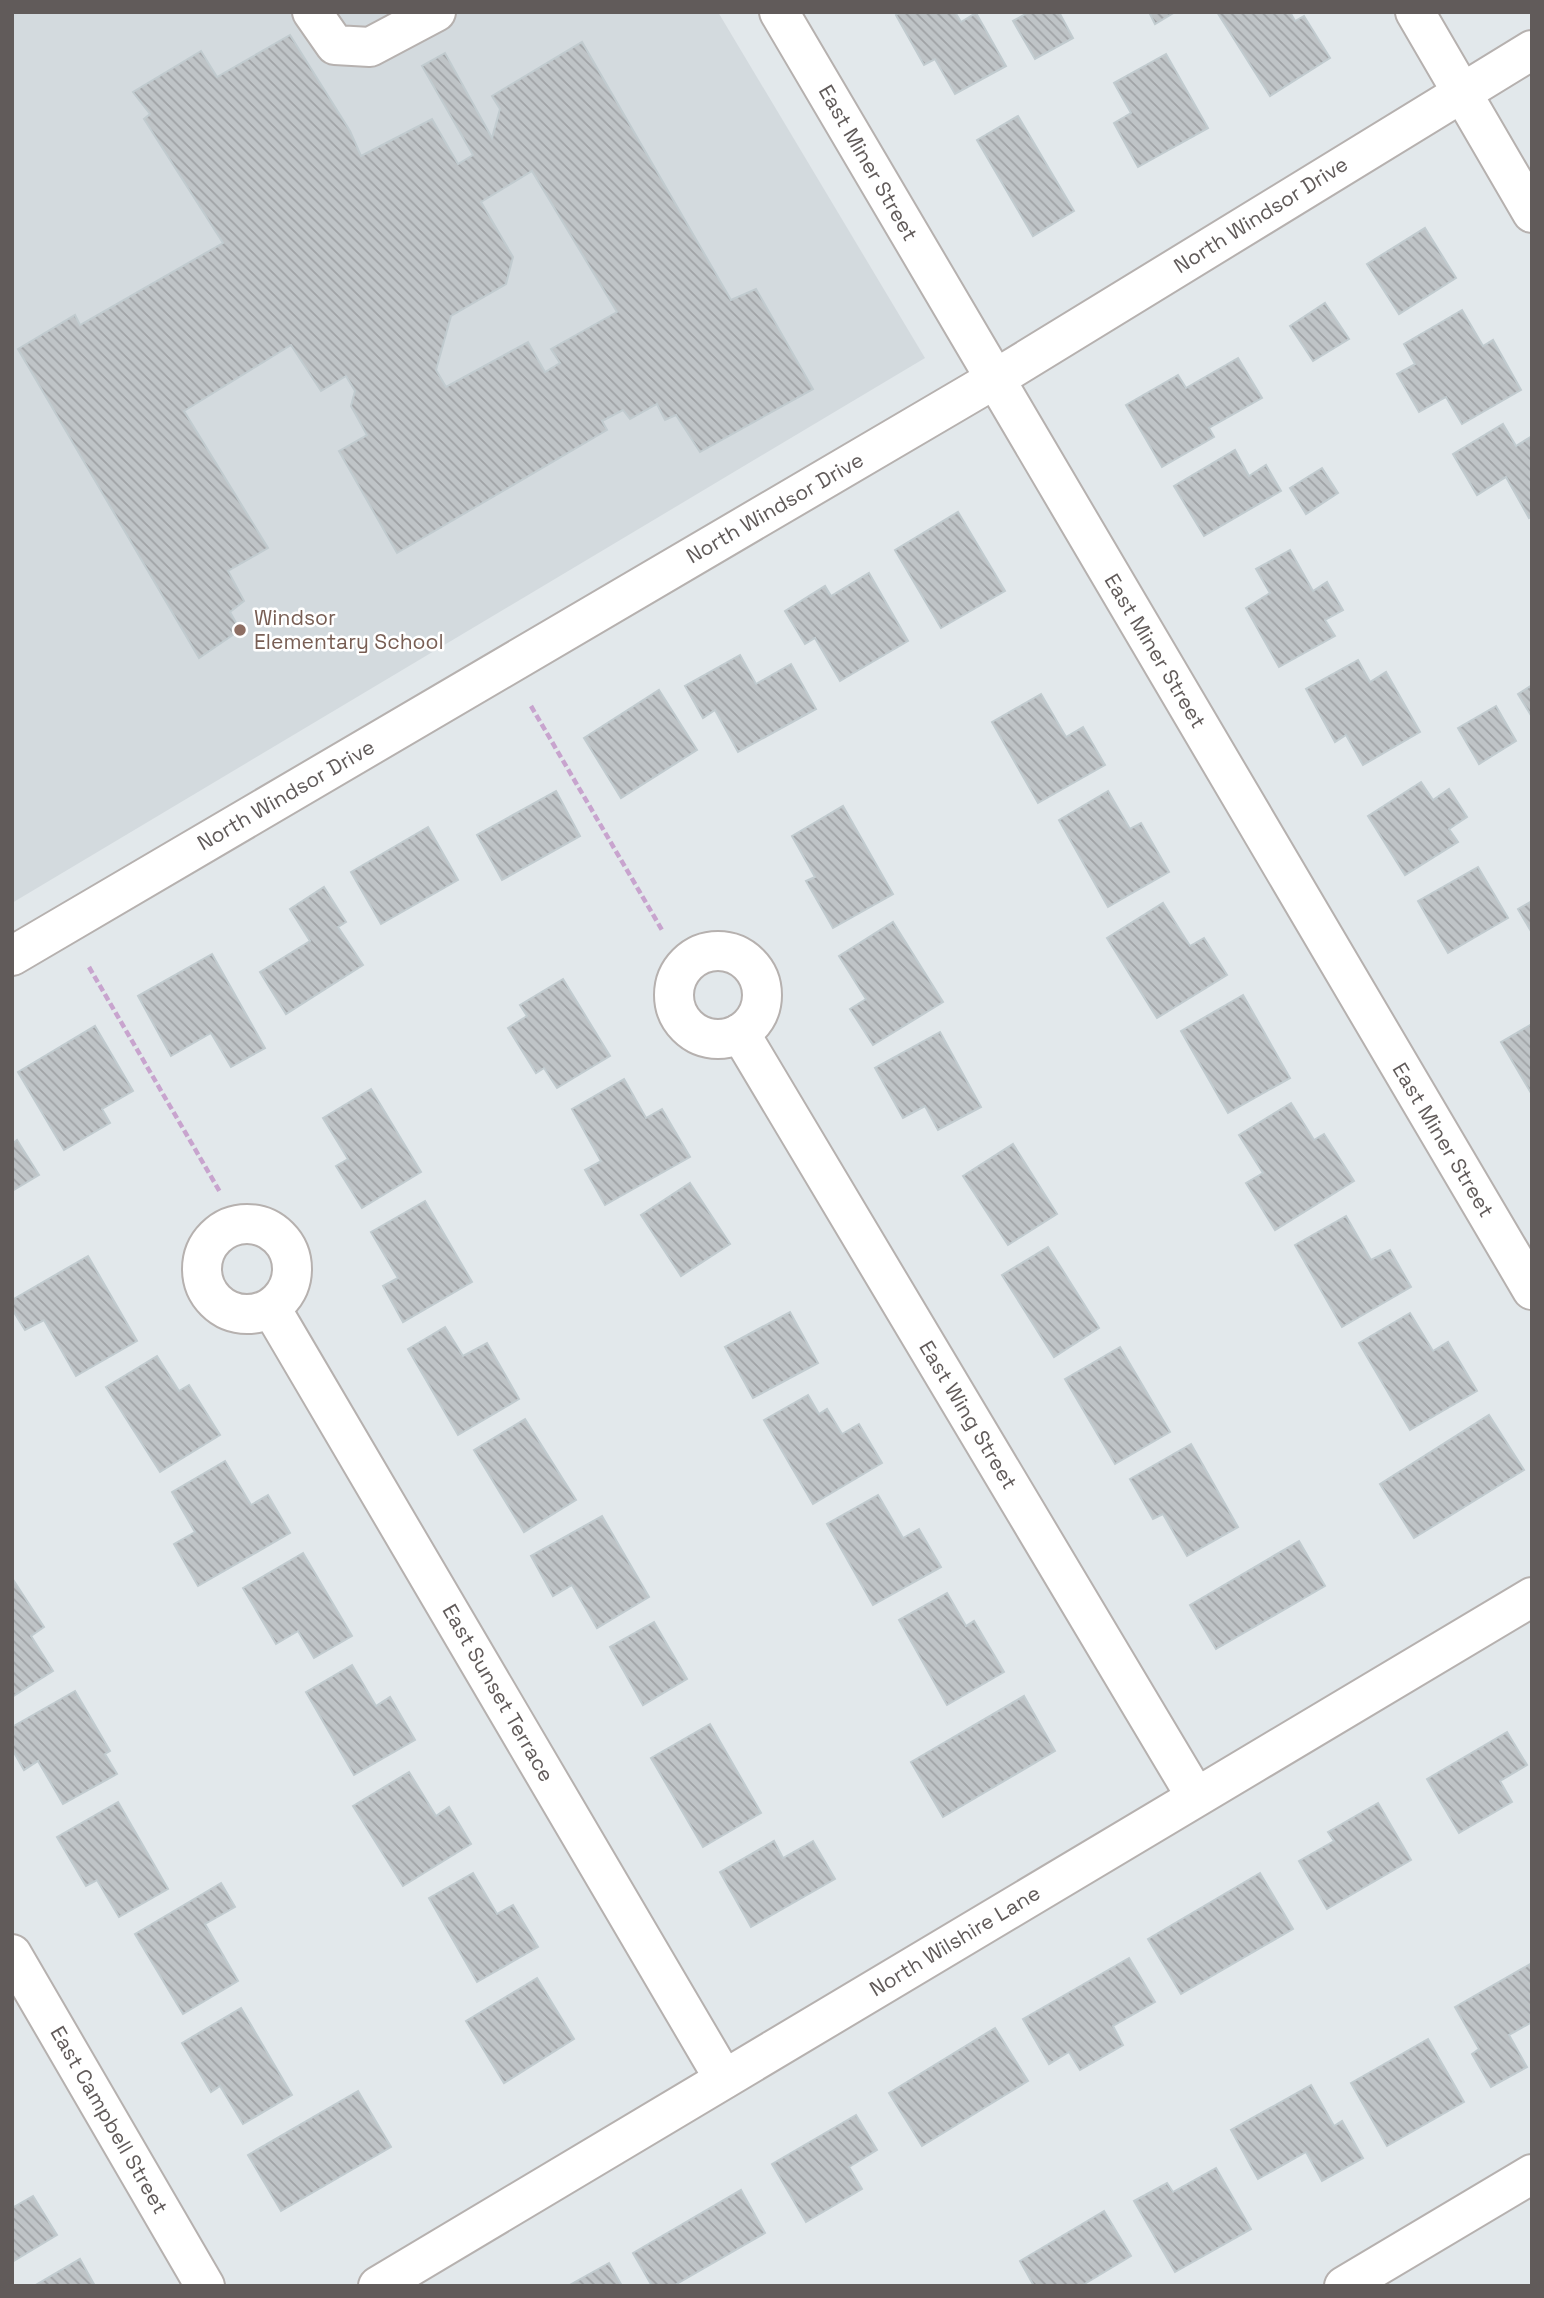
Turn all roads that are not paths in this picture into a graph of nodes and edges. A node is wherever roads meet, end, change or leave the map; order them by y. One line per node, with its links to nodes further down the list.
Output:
1 (312, 12): 4 (street)
2 (779, 12): 8 (street, East Miner Street)
3 (1415, 12): 6 (street)
4 (423, 15)
5 (1532, 50): 6 (street, North Windsor Drive)
6 (1462, 91): 7 (street); 8 (street, North Windsor Drive)
7 (1532, 213)
8 (995, 379): 9 (street, North Windsor Drive); 11 (street, East Miner Street)
9 (12, 956)
10 (740, 1033): 14 (street, East Wing Street)
11 (1532, 1290)
12 (271, 1308): 16 (street, East Sunset Terrace)
13 (1532, 1597): 14 (street, North Wilshire Lane)
14 (1196, 1797): 16 (street, North Wilshire Lane)
15 (12, 1954): 18 (street, East Campbell Street)
16 (724, 2079): 19 (street, North Wilshire Lane)
17 (1532, 2174): 20 (street)
18 (205, 2286)
19 (378, 2286)
20 (1344, 2286)

